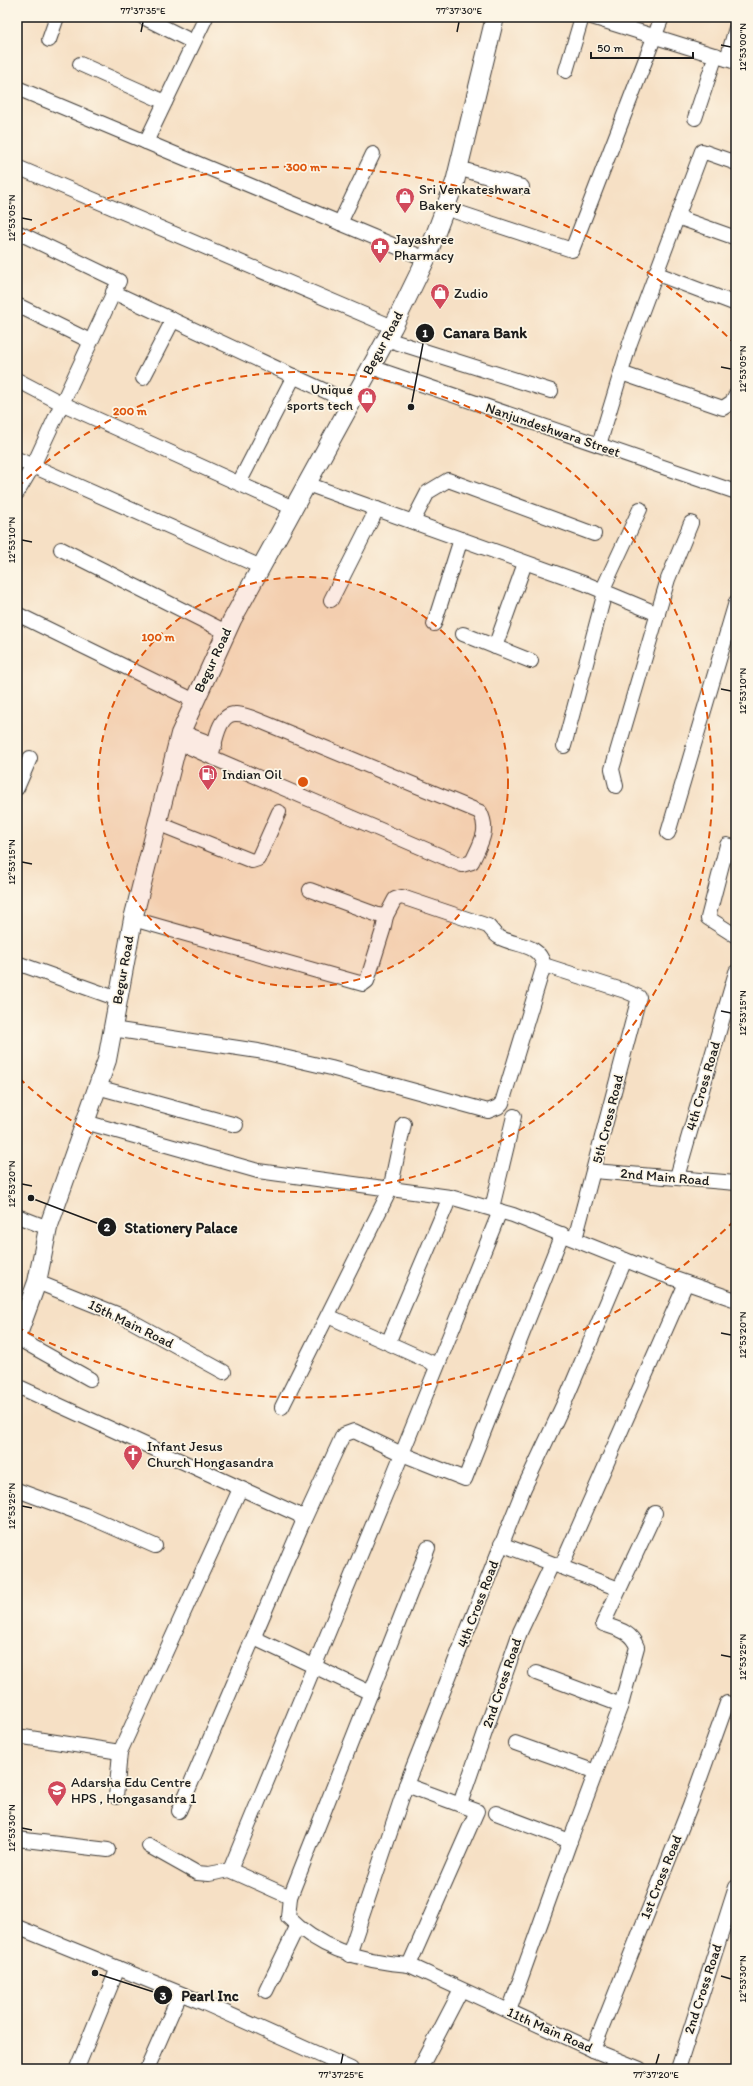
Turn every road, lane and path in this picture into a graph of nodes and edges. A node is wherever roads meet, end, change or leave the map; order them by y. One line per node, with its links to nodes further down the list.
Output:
1 (57, 17): 10 (street)
2 (143, 17): 11 (street)
3 (206, 17): 11 (street)
4 (495, 17): 22 (main road, Begur Road)
5 (582, 17): 14 (street)
6 (592, 17): 9 (street)
7 (662, 17): 9 (street)
8 (736, 28): 12 (street)
9 (654, 36): 12 (street); 24 (street)
10 (49, 40)
11 (194, 42): 16 (street)
12 (726, 59): 17 (street)
13 (80, 64): 16 (street)
14 (566, 71)
15 (17, 88): 18 (street)
16 (166, 102): 18 (street)
17 (695, 118)
18 (146, 142): 26 (street)
19 (373, 154): 26 (street)
20 (736, 163): 25 (street)
21 (17, 167): 35 (street)
22 (458, 168): 23 (street); 24 (main road, Begur Road)
23 (522, 187)
24 (445, 208): 29 (main road, Begur Road)
25 (677, 217): 28 (street); 30 (street)
26 (340, 223): 29 (street)
27 (17, 232): 31 (street)
28 (736, 238)
29 (426, 259): 35 (main road, Begur Road)
30 (655, 273): 32 (street); 38 (street)
31 (113, 292): 34 (street); 36 (street)
32 (736, 304)
33 (17, 305): 36 (street)
34 (173, 320): 39 (street); 40 (street)
35 (389, 333): 37 (main road, Begur Road); 42 (street)
36 (90, 341): 44 (street)
37 (371, 367): 45 (main road, Begur Road); 46 (street, Nanjundeshwara Street)
38 (621, 372): 43 (street); 46 (street)
39 (294, 376): 45 (street); 49 (street)
40 (143, 378)
41 (17, 380): 44 (street)
42 (551, 391)
43 (736, 394)
44 (62, 403): 48 (street); 49 (street)
45 (351, 403): 50 (main road, Begur Road)
46 (599, 445): 51 (street, Nanjundeshwara Street)
47 (17, 459): 48 (street)
48 (33, 466): 52 (street); 62 (street)
49 (239, 484): 53 (street)
50 (307, 484): 53 (main road, Begur Road); 54 (street)
51 (736, 492)
52 (17, 493)
53 (293, 508): 62 (main road, Begur Road)
54 (378, 509): 56 (street); 64 (street)
55 (640, 509): 63 (street)
56 (414, 521): 58 (street); 59 (street)
57 (691, 523): 67 (street)
58 (594, 534)
59 (461, 539): 61 (street); 68 (street)
60 (61, 549): 69 (street)
61 (525, 563): 63 (street); 71 (street)
62 (261, 567): 69 (main road, Begur Road)
63 (603, 591): 67 (street); 75 (street)
64 (331, 600)
65 (736, 602): 82 (street)
66 (17, 614): 73 (street)
67 (658, 614): 78 (street)
68 (434, 624)
69 (226, 632): 73 (main road, Begur Road)
70 (463, 634): 71 (street)
71 (496, 647): 72 (street)
72 (531, 661)
73 (195, 701): 74 (main road, Begur Road)
74 (179, 737): 76 (street); 81 (main road, Begur Road)
75 (564, 746)
76 (213, 751): 76 (street)
77 (30, 758): 79 (street)
78 (616, 786)
79 (17, 788)
80 (279, 812): 81 (street)
81 (157, 822): 86 (main road, Begur Road)
82 (668, 833)
83 (736, 848): 87 (street)
84 (310, 890): 85 (street)
85 (386, 916): 86 (street); 89 (street)
86 (132, 919): 91 (main road, Begur Road)
87 (736, 936)
88 (17, 963): 91 (street)
89 (544, 965): 92 (street); 98 (street, 5th Cross Road)
90 (736, 972): 99 (street, 4th Cross Road)
91 (118, 999): 92 (main road, Begur Road)
92 (112, 1030): 93 (main road, Begur Road)
93 (97, 1087): 95 (main road, Begur Road); 97 (street)
94 (514, 1116): 103 (street)
95 (85, 1122): 101 (street); 105 (main road, Begur Road)
96 (404, 1124): 101 (street)
97 (236, 1125)
98 (594, 1171): 99 (street, 2nd Main Road); 106 (street, 5th Cross Road)
99 (677, 1177): 100 (street, 2nd Main Road)
100 (736, 1183)
101 (390, 1190): 102 (street); 111 (street)
102 (450, 1197): 103 (street); 113 (street)
103 (496, 1210): 106 (street); 114 (street)
104 (17, 1216): 105 (street)
105 (48, 1228): 108 (main road, Begur Road)
106 (568, 1237): 107 (street); 119 (street, 5th Cross Road)
107 (625, 1260): 109 (street); 124 (street, 4th Cross Road)
108 (37, 1282): 112 (main road, Begur Road); 115 (street, 15th Main Road)
109 (686, 1282): 110 (street); 127 (street, 2nd Cross Road)
110 (736, 1300)
111 (328, 1316): 113 (street); 118 (street)
112 (17, 1338): 116 (street)
113 (388, 1343): 114 (street)
114 (438, 1365): 119 (street)
115 (224, 1372)
116 (90, 1379)
117 (17, 1386): 120 (street)
118 (282, 1407)
119 (402, 1454): 123 (street); 130 (street)
120 (240, 1489): 123 (street); 137 (street)
121 (17, 1490): 125 (street)
122 (655, 1513): 128 (street)
123 (303, 1522): 129 (street)
124 (502, 1544): 127 (street); 139 (street, 4th Cross Road)
125 (155, 1546)
126 (428, 1548): 132 (street)
127 (556, 1566): 128 (street); 141 (street, 2nd Cross Road)
128 (619, 1589): 134 (street)
129 (254, 1638): 130 (street); 142 (street)
130 (314, 1667): 132 (street); 148 (street)
131 (536, 1673): 134 (street)
132 (371, 1693): 150 (street)
133 (727, 1703): 160 (street, 1st Cross Road)
134 (621, 1705): 138 (street)
135 (17, 1736): 137 (street)
136 (515, 1743): 138 (street)
137 (120, 1752): 140 (street)
138 (596, 1772): 145 (street)
139 (406, 1784): 141 (street); 153 (street, 4th Cross Road)
140 (116, 1797)
141 (460, 1804): 154 (street)
142 (179, 1810)
143 (496, 1813): 145 (street)
144 (17, 1839): 147 (street)
145 (570, 1841): 159 (street)
146 (149, 1846): 148 (street)
147 (108, 1850)
148 (230, 1870): 150 (street)
149 (736, 1887): 166 (street, 2nd Cross Road)
150 (290, 1897): 151 (street)
151 (297, 1926): 153 (street); 157 (street)
152 (17, 1927): 155 (street)
153 (349, 1955): 154 (street)
154 (409, 1965): 156 (street, 11th Main Road)
155 (118, 1968): 158 (street); 161 (street)
156 (461, 1990): 159 (street, 11th Main Road); 164 (street)
157 (266, 1991)
158 (180, 1994): 162 (street); 163 (street)
159 (509, 2011): 160 (street, 11th Main Road)
160 (592, 2050): 165 (street, 11th Main Road)
161 (78, 2068)
162 (147, 2069)
163 (352, 2069)
164 (420, 2069)
165 (640, 2069)
166 (678, 2069)

